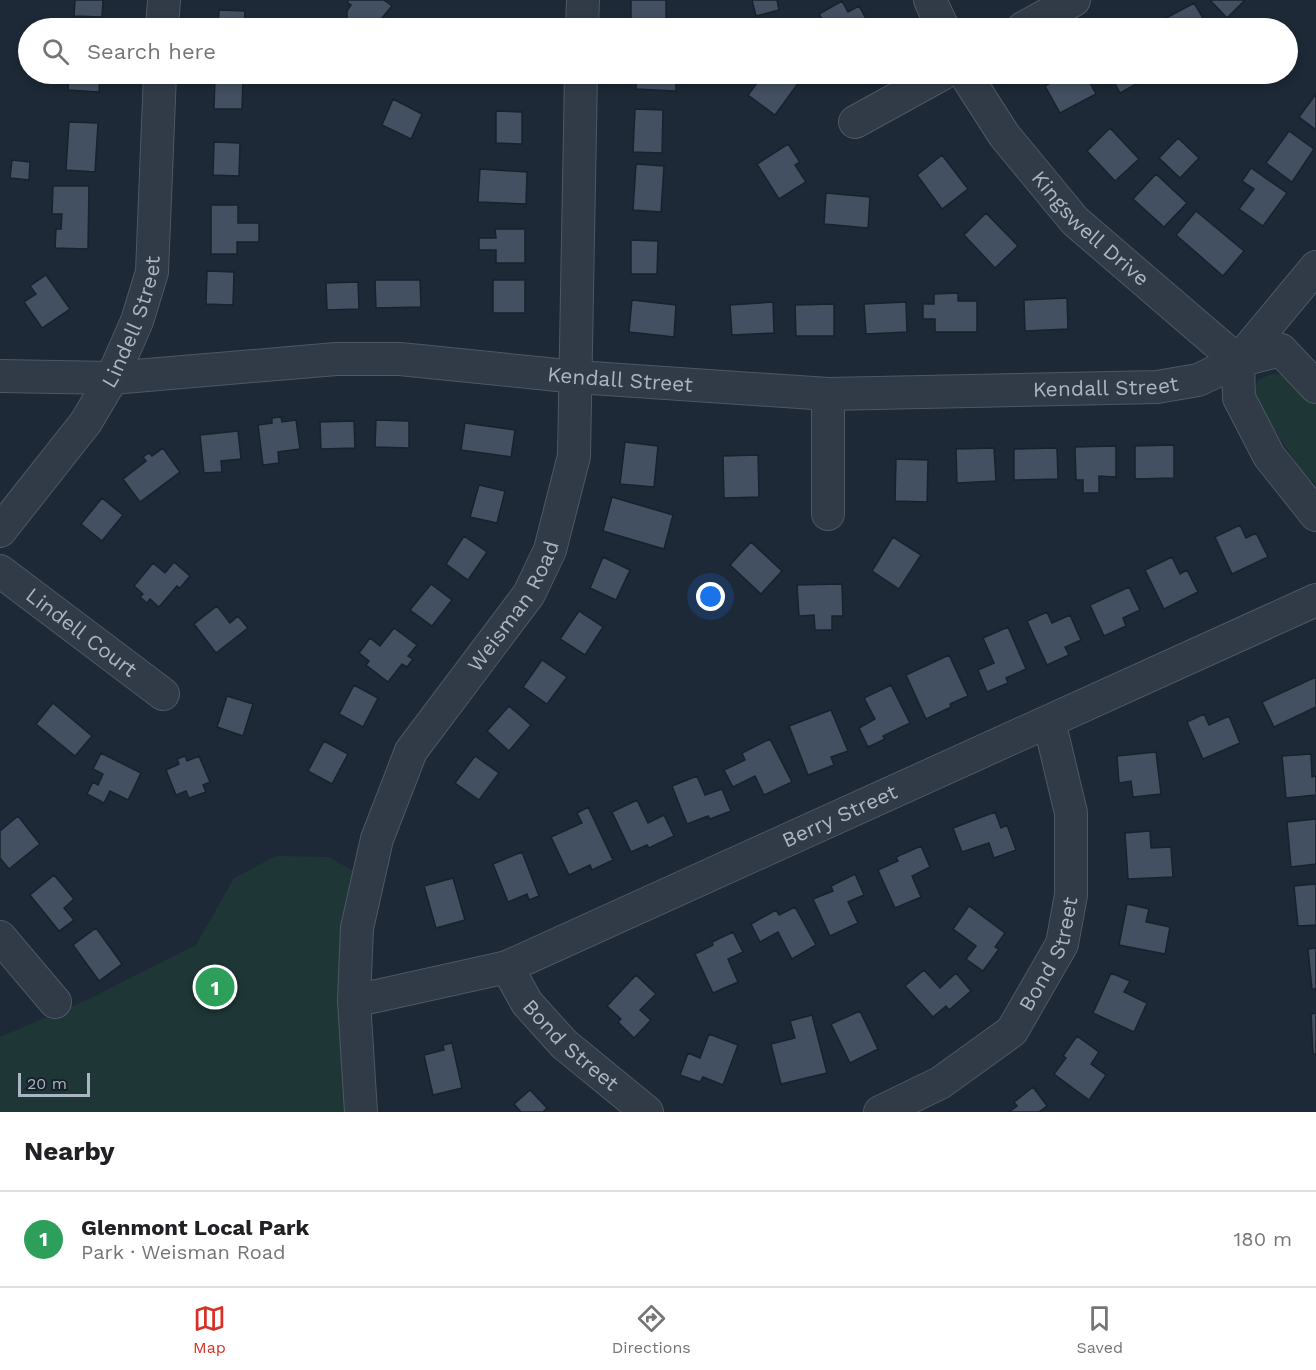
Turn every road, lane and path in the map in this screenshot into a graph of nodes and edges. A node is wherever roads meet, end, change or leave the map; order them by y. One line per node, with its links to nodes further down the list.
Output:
1 (164, 0): 5 (street)
2 (583, 0): 6 (street)
3 (930, 0): 7 (street)
4 (1074, 0): 8 (street)
5 (163, 18)
6 (582, 18)
7 (938, 18)
8 (1041, 18)
9 (160, 84): 18 (street, Lindell Street)
10 (581, 84): 17 (street, Weisman Road)
11 (924, 84): 13 (street)
12 (971, 84): 15 (street, Kingswell Drive)
13 (855, 122)
14 (1316, 267): 15 (street)
15 (1238, 361): 19 (street); 20 (street, Kendall Street); 22 (street)
16 (0, 376): 18 (street, Kendall Street)
17 (577, 377): 18 (street, Kendall Street); 20 (street, Kendall Street); 30 (street, Weisman Road)
18 (112, 378): 23 (street, Lindell Street)
19 (1316, 387)
20 (828, 394): 21 (street)
21 (828, 514)
22 (1316, 514)
23 (0, 531)
24 (0, 571): 26 (street, Lindell Court)
25 (1316, 600): 27 (street, Berry Street)
26 (163, 694)
27 (1051, 720): 29 (street, Berry Street); 34 (street, Bond Street)
28 (0, 937): 31 (street)
29 (507, 968): 30 (street, Berry Street); 33 (street, Bond Street)
30 (354, 1001): 32 (street, Weisman Road)
31 (56, 1002)
32 (361, 1112)
33 (647, 1112)
34 (880, 1112)

